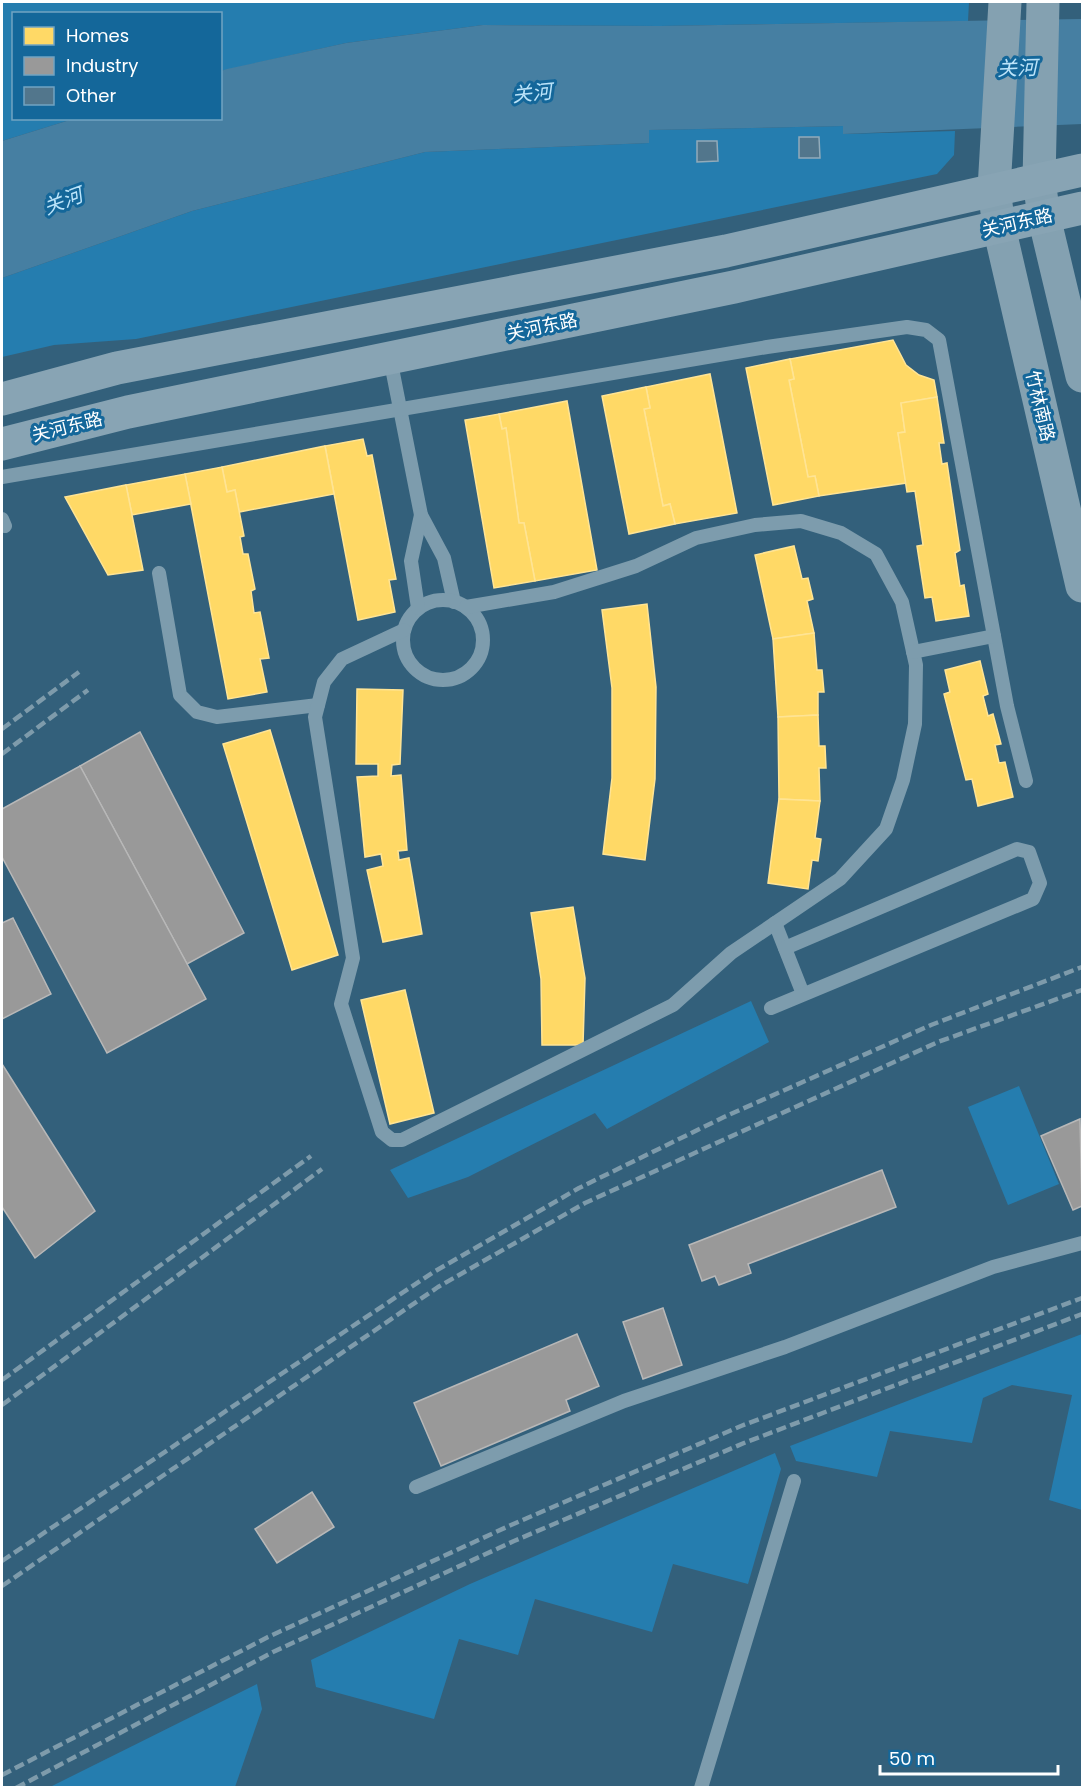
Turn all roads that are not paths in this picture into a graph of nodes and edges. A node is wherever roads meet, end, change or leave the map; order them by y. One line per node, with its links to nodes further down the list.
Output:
1 (1005, 2): 5 (main road, 竹林南路)
2 (1043, 2): 4 (main road)
3 (1083, 170): 4 (main road, 关河东路)
4 (1038, 180): 5 (main road, 关河东路); 7 (main road)
5 (994, 189): 8 (main road, 竹林南路); 11 (main road, 关河东路)
6 (1083, 208): 7 (main road, 关河东路)
7 (1044, 217): 8 (main road, 关河东路); 10 (main road)
8 (999, 227): 9 (main road, 关河东路); 17 (main road, 竹林南路)
9 (390, 358): 12 (lane); 13 (main road, 关河东路)
10 (1083, 376)
11 (2, 399)
12 (401, 411): 14 (lane); 15 (lane); 21 (lane)
13 (2, 444)
14 (2, 477)
15 (421, 515): 18 (lane); 19 (lane)
16 (159, 573): 23 (lane)
17 (1083, 586)
18 (460, 604): 19 (lane); 20 (lane); 22 (lane)
19 (418, 608): 20 (lane)
20 (404, 630): 23 (lane)
21 (994, 636): 22 (lane); 24 (lane)
22 (913, 652): 25 (lane)
23 (318, 705): 25 (lane)
24 (1026, 781)
25 (775, 923): 26 (lane)
26 (785, 948): 27 (lane); 27 (lane)
27 (803, 994): 28 (lane)
28 (771, 1008)
29 (1083, 1244): 31 (lane)
30 (794, 1481): 32 (lane)
31 (416, 1487)
32 (701, 1788)

